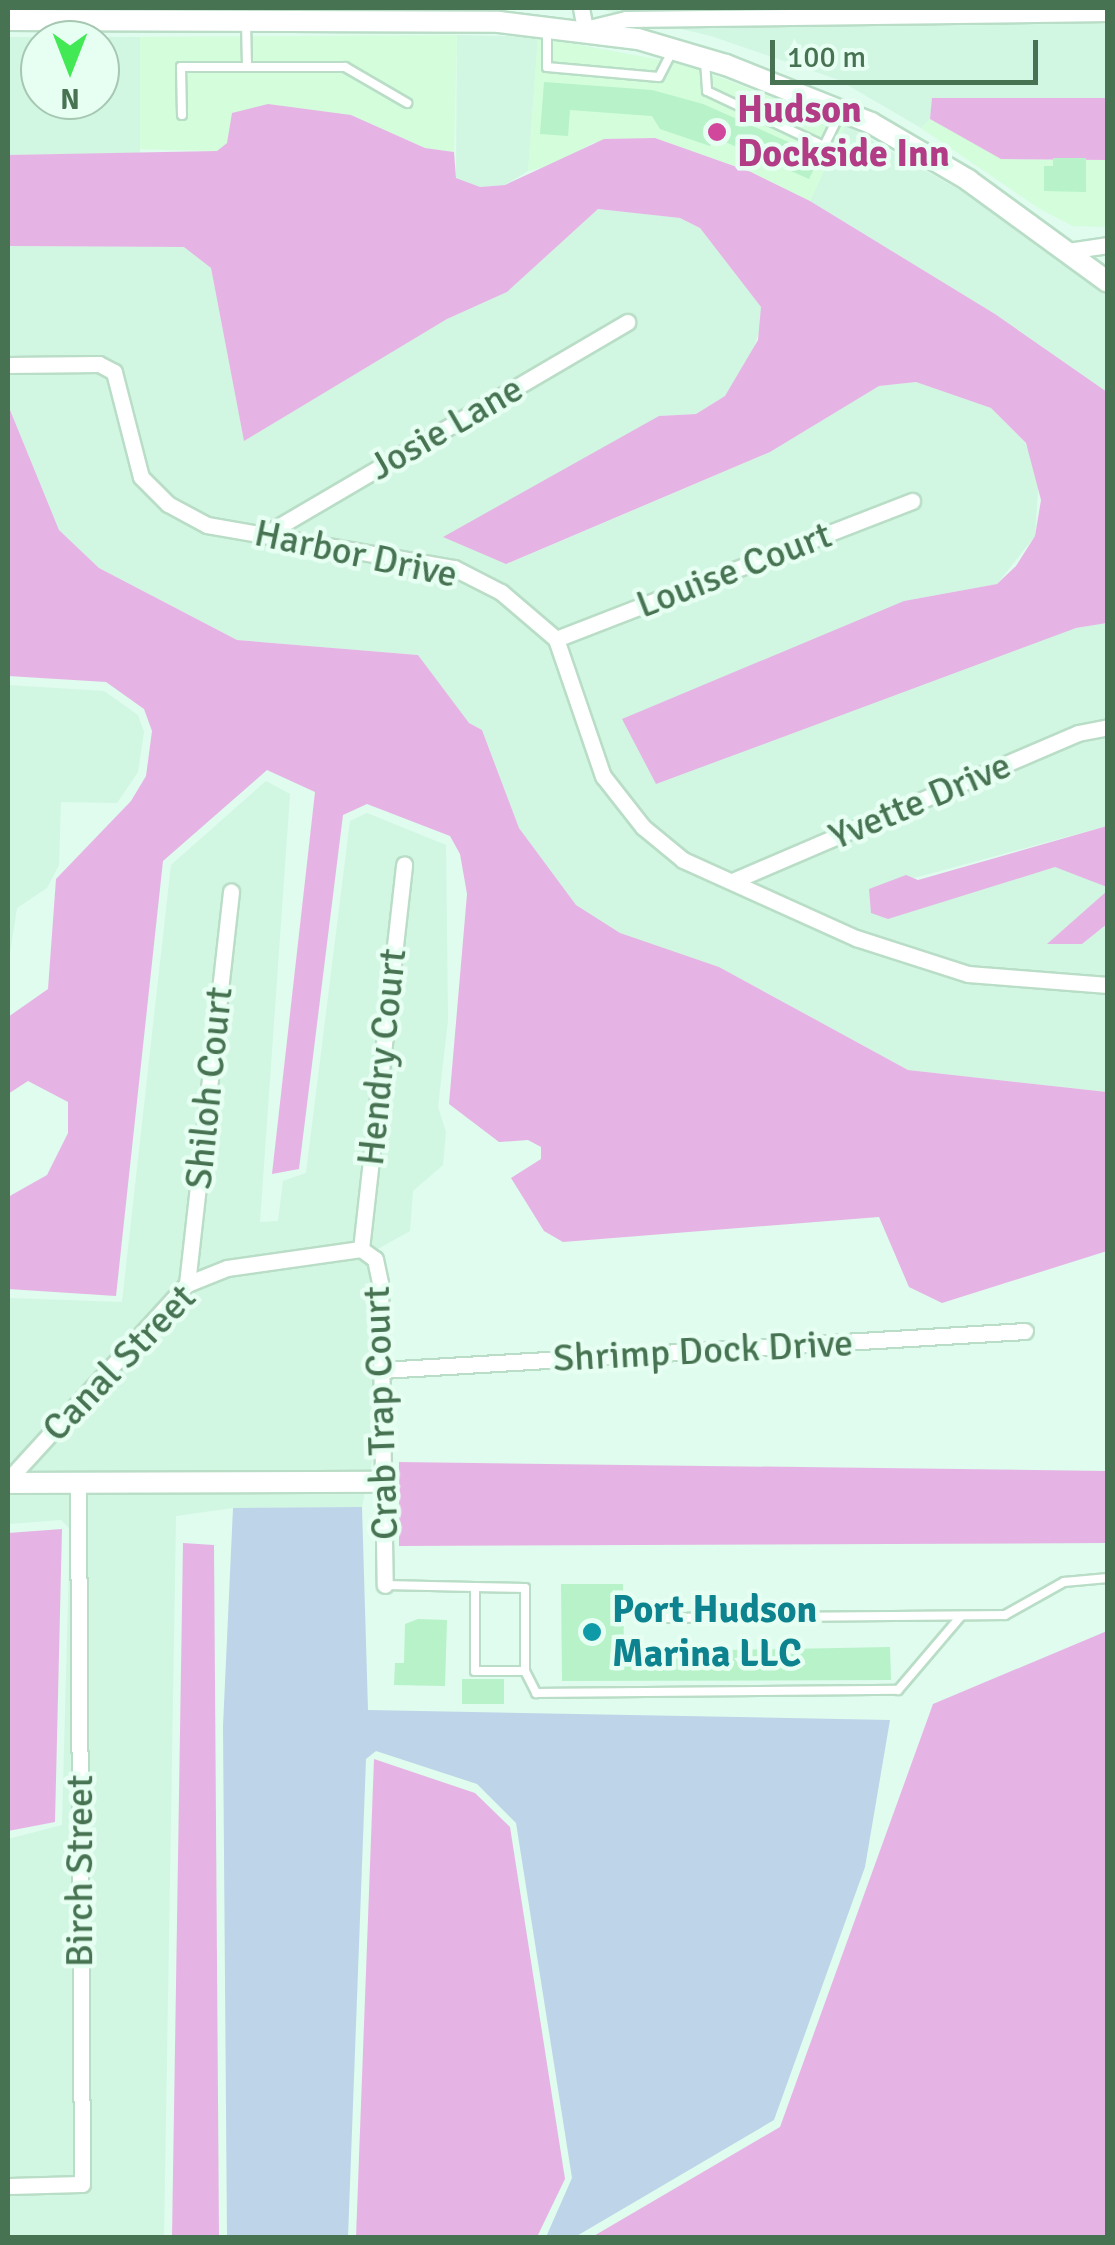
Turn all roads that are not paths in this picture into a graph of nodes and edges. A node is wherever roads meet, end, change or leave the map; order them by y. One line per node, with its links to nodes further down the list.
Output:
1 (581, 8): 9 (street)
2 (1101, 11): 3 (street)
3 (841, 12): 9 (street)
4 (58, 14): 6 (street); 7 (street)
5 (323, 15): 7 (street); 8 (street)
6 (8, 20)
7 (246, 22): 12 (lane)
8 (547, 26): 9 (street); 10 (lane)
9 (585, 29): 10 (street)
10 (672, 49): 11 (street)
11 (705, 58): 14 (street); 14 (lane)
12 (247, 67): 13 (lane); 15 (lane)
13 (407, 103)
14 (842, 109): 17 (street)
15 (182, 114)
16 (1108, 245): 17 (street)
17 (1066, 251): 18 (street)
18 (1108, 282)
19 (627, 322): 22 (street, Josie Lane)
20 (8, 365): 22 (street, Harbor Drive)
21 (912, 501): 23 (street, Louise Court)
22 (266, 534): 23 (street, Harbor Drive)
23 (556, 639): 26 (street)
24 (1108, 728): 26 (street, Yvette Drive)
25 (404, 864): 29 (street, Hendry Court)
26 (735, 880): 28 (street)
27 (231, 891): 30 (street, Shiloh Court)
28 (1108, 986)
29 (361, 1248): 30 (street, Canal Street); 32 (street, Crab Trap Court)
30 (187, 1284): 33 (street, Canal Street)
31 (1025, 1331): 32 (street, Shrimp Dock Drive)
32 (382, 1370): 34 (street, Crab Trap Court)
33 (8, 1481): 35 (street)
34 (384, 1482): 35 (street); 37 (street, Crab Trap Court)
35 (78, 1484): 42 (street, Birch Street)
36 (1108, 1578): 39 (lane)
37 (386, 1585): 38 (lane)
38 (474, 1587): 41 (lane); 41 (lane)
39 (962, 1616): 40 (lane); 41 (lane)
40 (663, 1618)
41 (525, 1671)
42 (8, 2186)

